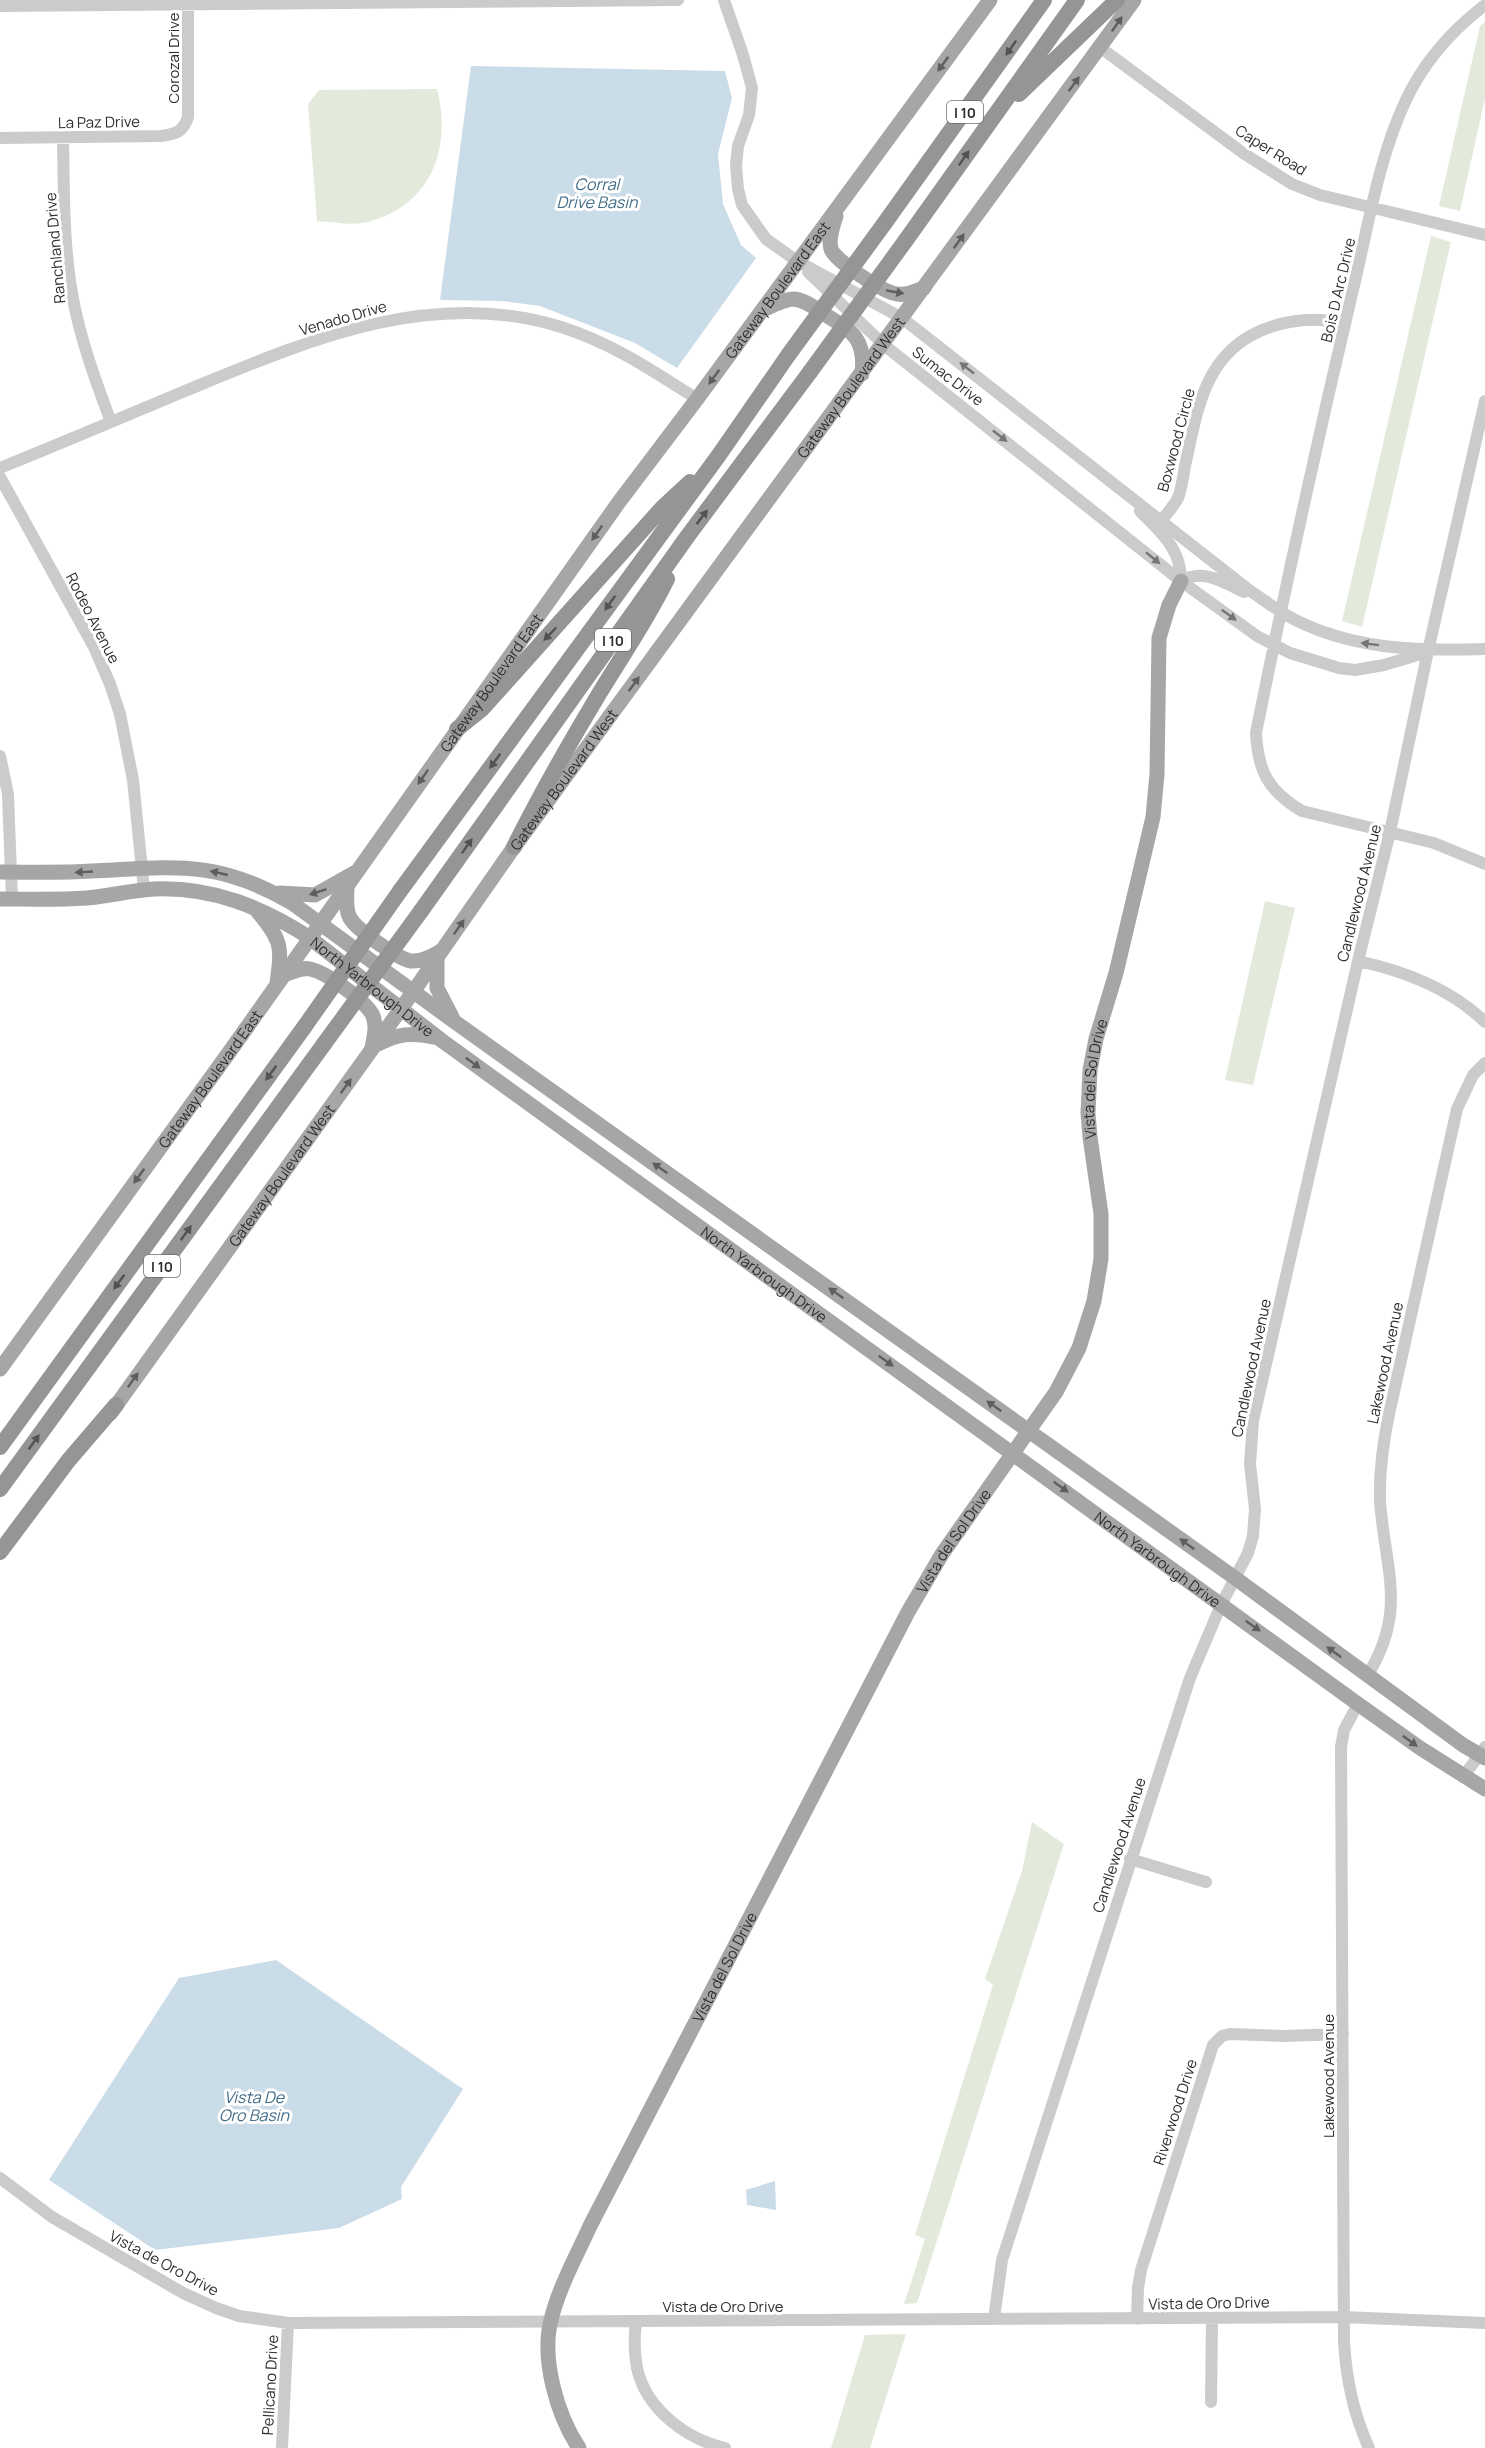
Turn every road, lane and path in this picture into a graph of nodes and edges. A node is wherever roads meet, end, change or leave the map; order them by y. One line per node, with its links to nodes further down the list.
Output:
1 (678, 0): 8 (street)
2 (724, 0): 23 (street)
3 (990, 0): 20 (main road, Gateway Boulevard East, one-way to 20)
4 (1044, 0): 33 (highway, I 10, one-way to 33, bridge)
5 (1077, 0): 17 (highway, I 10)
6 (1117, 0): 17 (highway)
7 (1134, 0): 15 (main road, Gateway Boulevard West, one-way to 7)
8 (554, 1): 10 (street)
9 (309, 2): 10 (street); 12 (street)
10 (431, 2)
11 (66, 3): 12 (street); 14 (street)
12 (188, 3): 16 (street, Corozal Drive)
13 (1485, 5): 21 (street, Bois D Arc Drive)
14 (0, 6)
15 (1101, 48): 21 (street, Caper Road); 24 (main road, Gateway Boulevard West, one-way to 15)
16 (188, 117): 19 (street, La Paz Drive)
17 (984, 128): 38 (highway, I 10, one-way to 17, bridge)
18 (0, 138): 19 (street, La Paz Drive)
19 (63, 138): 32 (street, Ranchland Drive)
20 (838, 207): 23 (main road, Gateway Boulevard East); 24 (main road, one-way to 24)
21 (1373, 209): 22 (street, Caper Road); 27 (street, Bois D Arc Drive)
22 (1485, 235)
23 (797, 261): 25 (main road, Gateway Boulevard East); 26 (street, Sumac Drive); 28 (street, Sumac Drive)
24 (924, 288): 26 (main road, Gateway Boulevard West)
25 (763, 310): 29 (main road); 30 (main road, Gateway Boulevard East, one-way to 30)
26 (902, 318): 28 (main road, Gateway Boulevard West); 36 (street, Sumac Drive, one-way to 26)
27 (1346, 323): 37 (street, Boxwood Circle); 41 (street, Bois D Arc Drive)
28 (884, 345): 29 (main road, Gateway Boulevard West); 39 (street, Sumac Drive, one-way to 39)
29 (862, 374): 48 (main road, Gateway Boulevard West, one-way to 29)
30 (697, 399): 32 (street, Venado Drive); 45 (main road, Gateway Boulevard East, one-way to 45)
31 (1485, 401): 44 (street, Candlewood Avenue)
32 (111, 422): 34 (street, Venado Drive)
33 (719, 454): 45 (highway, one-way to 45); 75 (highway, I 10, one-way to 75, bridge)
34 (0, 468)
35 (0, 477): 50 (street, Rodeo Avenue)
36 (1112, 482): 37 (street, Sumac Drive); 39 (street)
37 (1162, 520): 40 (street, Sumac Drive)
38 (687, 537): 48 (highway); 77 (highway, I 10, one-way to 38, bridge)
39 (1181, 581): 40 (street); 42 (street, Sumac Drive, one-way to 42); 74 (main road, Vista del Sol Drive)
40 (1263, 600): 41 (street, Sumac Drive)
41 (1281, 612): 42 (street, Bois D Arc Drive); 44 (street, Sumac Drive, one-way to 41)
42 (1275, 644): 44 (street, Sumac Drive); 47 (street, Bois D Arc Drive)
43 (1485, 650): 44 (street, Sumac Drive)
44 (1428, 651): 47 (street, Candlewood Avenue)
45 (457, 729): 51 (main road, Gateway Boulevard East, one-way to 51)
46 (0, 756): 52 (street)
47 (1390, 832): 49 (street, Bois D Arc Drive); 61 (street, Candlewood Avenue)
48 (514, 847): 60 (main road, Gateway Boulevard West, one-way to 48)
49 (1485, 864)
50 (142, 867): 52 (main road, North Yarbrough Drive, one-way to 52); 54 (street, Rodeo Avenue); 55 (main road, North Yarbrough Drive, one-way to 50)
51 (357, 871): 53 (main road, Gateway Boulevard East); 55 (main road, one-way to 55)
52 (6, 872): 56 (street)
53 (347, 885): 58 (main road, Gateway Boulevard East); 60 (main road)
54 (144, 890): 56 (main road, North Yarbrough Drive); 57 (main road, North Yarbrough Drive)
55 (274, 892): 58 (main road, North Yarbrough Drive)
56 (6, 899)
57 (252, 905): 59 (main road, North Yarbrough Drive); 62 (main road)
58 (320, 923): 59 (main road, Gateway Boulevard East); 63 (main road, North Yarbrough Drive)
59 (310, 938): 62 (main road, Gateway Boulevard East); 64 (main road, North Yarbrough Drive)
60 (440, 954): 63 (main road, Gateway Boulevard West); 65 (main road)
61 (1358, 961): 66 (street); 80 (street, Candlewood Avenue)
62 (281, 979): 68 (main road); 72 (main road, Gateway Boulevard East, one-way to 72)
63 (413, 992): 64 (main road, Gateway Boulevard West); 65 (main road, North Yarbrough Drive)
64 (401, 1009): 67 (main road, North Yarbrough Drive); 68 (main road, Gateway Boulevard West)
65 (455, 1022): 70 (main road, North Yarbrough Drive, one-way to 65)
66 (1485, 1022)
67 (441, 1040): 68 (main road); 71 (main road, North Yarbrough Drive, one-way to 71)
68 (373, 1048): 73 (main road, Gateway Boulevard West, one-way to 68)
69 (1485, 1063): 82 (street, Lakewood Avenue)
70 (693, 1192): 71 (main road); 74 (main road, North Yarbrough Drive, one-way to 70)
71 (680, 1212): 76 (main road, North Yarbrough Drive, one-way to 76)
72 (0, 1369)
73 (116, 1405): 78 (highway); 79 (main road, Gateway Boulevard West)
74 (1029, 1431): 76 (main road, Vista del Sol Drive); 80 (main road, North Yarbrough Drive, one-way to 74)
75 (0, 1447)
76 (1013, 1453): 81 (main road, North Yarbrough Drive, one-way to 81); 95 (main road, Vista del Sol Drive)
77 (0, 1489)
78 (0, 1552)
79 (0, 1563)
80 (1235, 1578): 81 (street, Candlewood Avenue); 82 (main road, North Yarbrough Drive, one-way to 80)
81 (1221, 1605): 83 (main road, North Yarbrough Drive, one-way to 83); 87 (street, Candlewood Avenue)
82 (1367, 1676): 84 (main road, North Yarbrough Drive)
83 (1358, 1704): 85 (main road, North Yarbrough Drive, one-way to 85); 89 (street, Lakewood Avenue)
84 (1483, 1753): 85 (street)
85 (1463, 1777): 86 (main road, North Yarbrough Drive)
86 (1485, 1789)
87 (1130, 1859): 88 (street); 92 (street, Candlewood Avenue)
88 (1206, 1882)
89 (1343, 2034): 91 (street, Lakewood Avenue); 93 (street, Riverwood Drive)
90 (0, 2178): 97 (street, Vista de Oro Drive)
91 (1344, 2317): 94 (street, Vista de Oro Drive); 98 (street, Vista de Oro Drive); 103 (street, Lakewood Avenue)
92 (994, 2319): 93 (street, Vista de Oro Drive); 96 (street, Vista de Oro Drive)
93 (1137, 2319): 94 (street, Vista de Oro Drive)
94 (1212, 2319): 99 (street)
95 (550, 2322): 96 (street, Vista de Oro Drive); 97 (street, Vista de Oro Drive); 101 (main road, Vista del Sol Drive)
96 (636, 2322): 102 (street)
97 (288, 2323): 100 (street, Pellicano Drive)
98 (1485, 2323)
99 (1211, 2402)
100 (282, 2448)
101 (579, 2448)
102 (725, 2448)
103 (1369, 2448)

